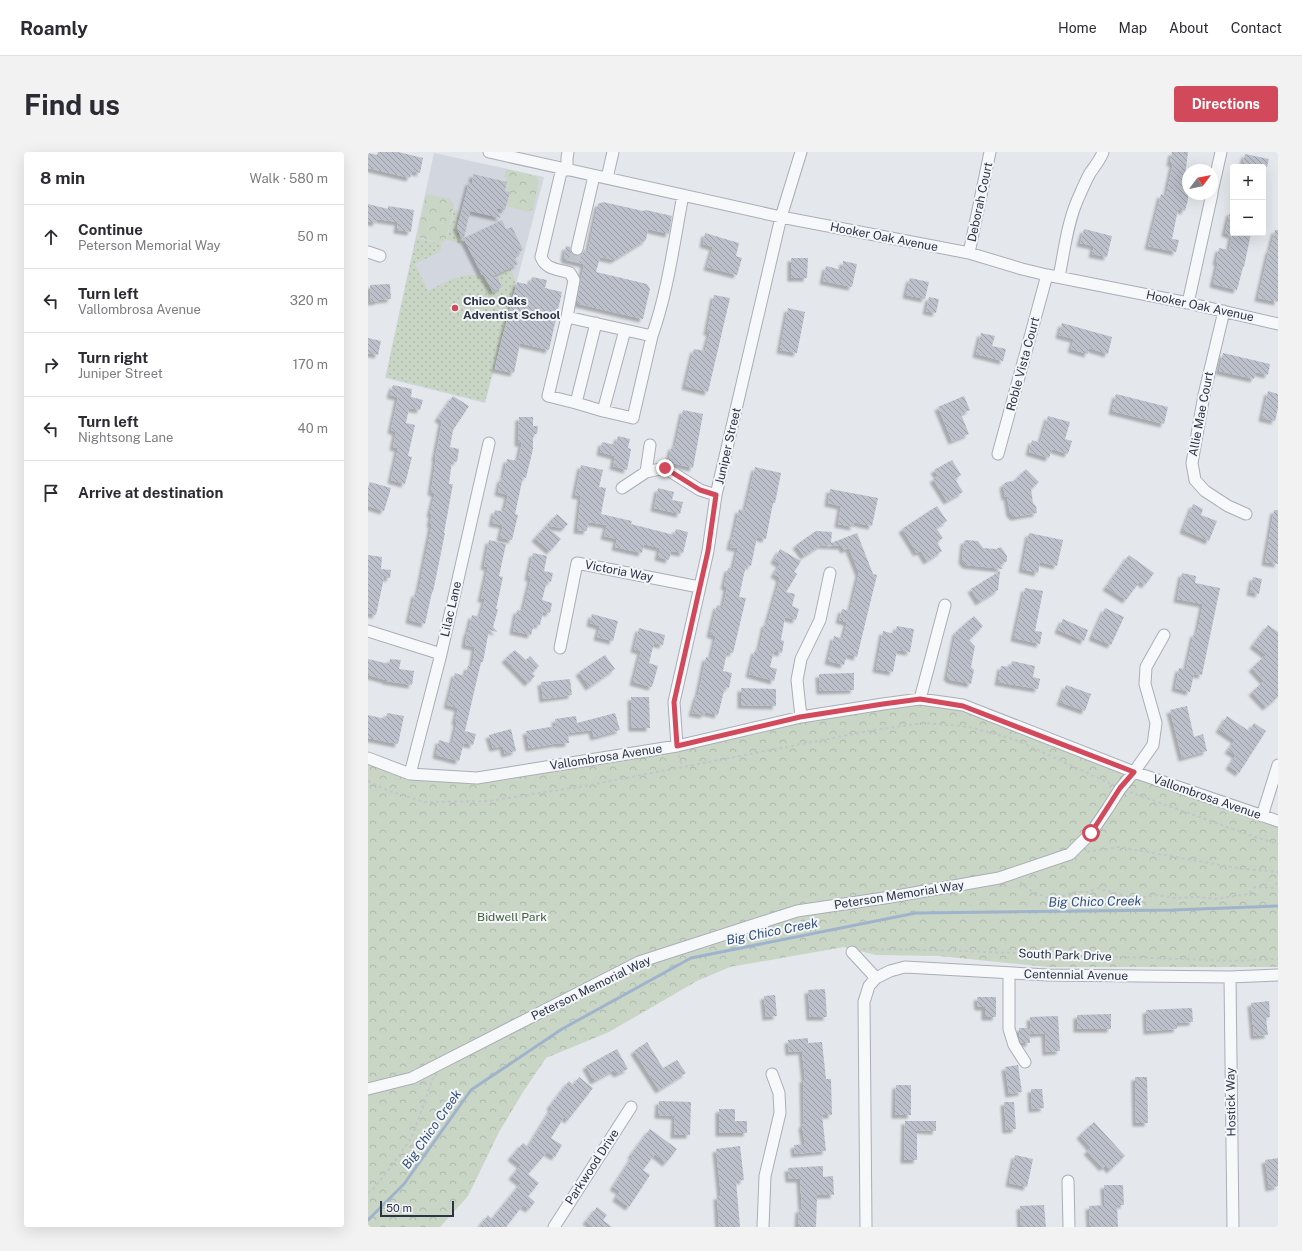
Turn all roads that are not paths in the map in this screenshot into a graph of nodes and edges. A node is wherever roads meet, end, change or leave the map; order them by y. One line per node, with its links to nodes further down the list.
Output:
1 (489, 152): 8 (street, Hooker Oak Avenue)
2 (568, 152): 10 (street)
3 (614, 152): 12 (street)
4 (801, 152): 15 (street, Juniper Street)
5 (990, 152): 18 (street, Deborah Court)
6 (1103, 152): 23 (street)
7 (1221, 152): 9 (street)
8 (518, 155): 10 (street, Hooker Oak Avenue)
9 (1218, 166)
10 (565, 169): 11 (street, Hooker Oak Avenue); 21 (street)
11 (594, 176): 12 (street, Hooker Oak Avenue); 16 (street)
12 (607, 178): 13 (street, Hooker Oak Avenue)
13 (683, 195): 15 (street, Hooker Oak Avenue); 30 (street)
14 (1210, 200): 24 (street)
15 (781, 217): 18 (street, Hooker Oak Avenue); 38 (street, Juniper Street)
16 (577, 249)
17 (368, 252): 19 (street)
18 (970, 253): 22 (street, Hooker Oak Avenue)
19 (380, 256)
20 (574, 262): 21 (street)
21 (570, 273): 26 (street)
22 (1047, 275): 23 (street, Hooker Oak Avenue); 35 (street, Roble Vista Court)
23 (1059, 277): 24 (street, Hooker Oak Avenue)
24 (1188, 302): 25 (street, Hooker Oak Avenue)
25 (1224, 311): 28 (street, Hooker Oak Avenue); 39 (street, Allie Mae Court)
26 (567, 317): 27 (street); 31 (street)
27 (596, 323): 29 (street); 31 (street)
28 (1278, 324)
29 (625, 330): 30 (street); 32 (street)
30 (652, 336): 32 (street)
31 (576, 403): 32 (street)
32 (603, 411)
33 (489, 443): 46 (street, Lilac Lane)
34 (650, 445): 36 (street)
35 (998, 454)
36 (646, 472): 37 (street); 38 (street)
37 (622, 488)
38 (716, 495): 41 (street, Juniper Street)
39 (1246, 514)
40 (830, 573): 48 (street)
41 (699, 587): 45 (street, Victoria Way); 49 (street, Juniper Street)
42 (945, 605): 47 (street)
43 (368, 631): 46 (street)
44 (1164, 635): 52 (street, Peterson Memorial Way)
45 (560, 648)
46 (441, 654): 53 (street, Lilac Lane)
47 (920, 699): 48 (street, Vallombrosa Avenue); 52 (street, Vallombrosa Avenue)
48 (800, 717): 49 (street, Vallombrosa Avenue)
49 (677, 746): 53 (street, Vallombrosa Avenue)
50 (368, 758): 53 (street, Vallombrosa Avenue)
51 (1278, 765): 54 (street)
52 (1134, 772): 54 (street, Vallombrosa Avenue); 63 (street, Peterson Memorial Way)
53 (410, 774)
54 (1262, 816): 55 (street, Vallombrosa Avenue)
55 (1278, 821)
56 (852, 952): 60 (street)
57 (1009, 973): 59 (street, Centennial Avenue); 60 (street, Centennial Avenue); 61 (street)
58 (1278, 975): 59 (street, Centennial Avenue)
59 (1230, 977): 70 (street, Hostick Way)
60 (876, 978): 68 (street)
61 (1025, 1062)
62 (772, 1074): 67 (street)
63 (368, 1089)
64 (631, 1108): 66 (street, Parkwood Drive)
65 (1068, 1181): 69 (street)
66 (554, 1227)
67 (763, 1227)
68 (866, 1227)
69 (1069, 1227)
70 (1233, 1227)

